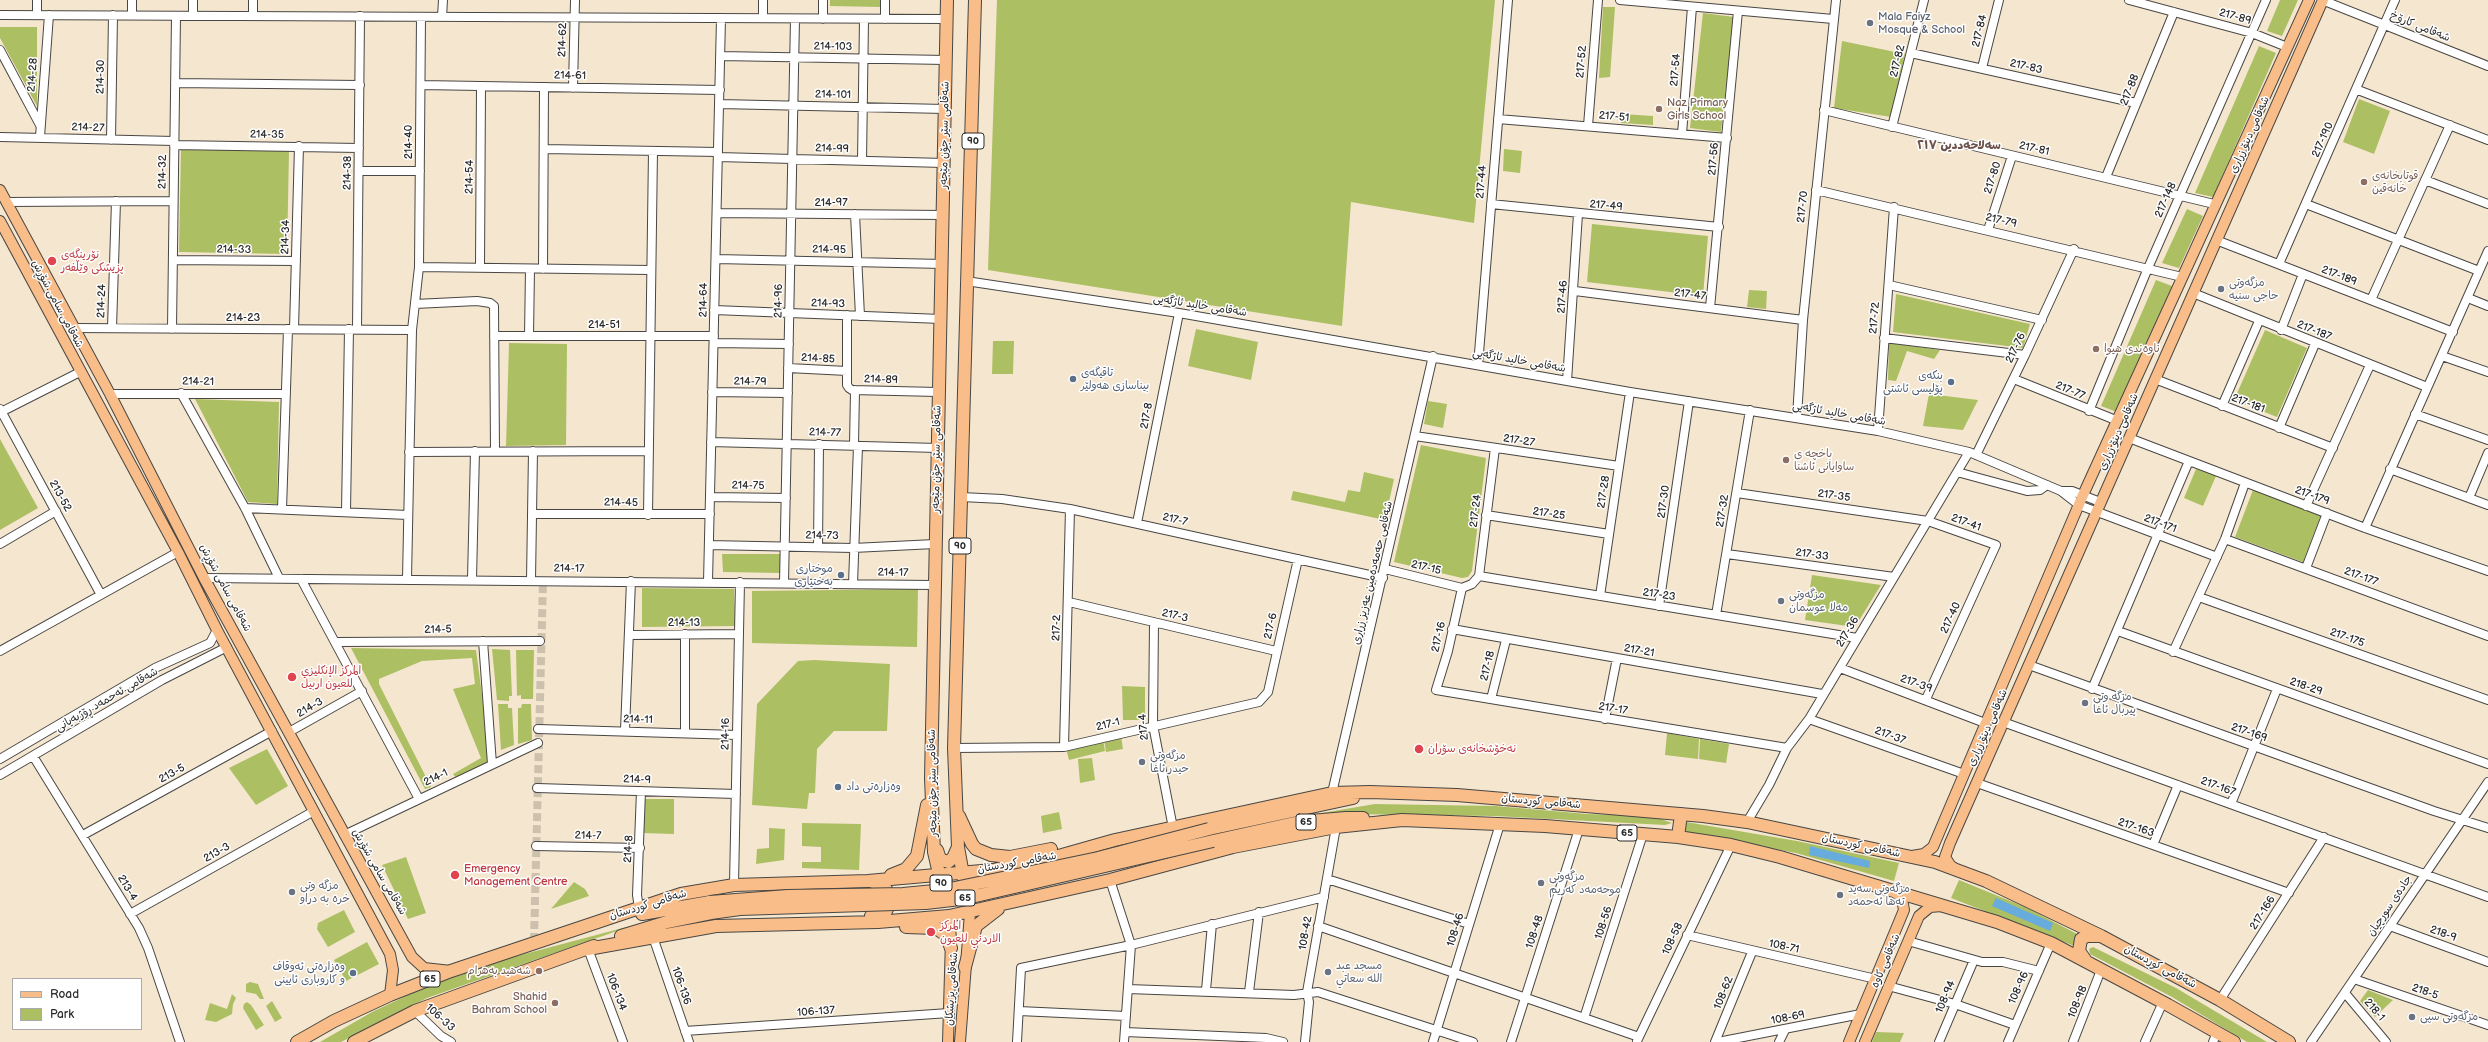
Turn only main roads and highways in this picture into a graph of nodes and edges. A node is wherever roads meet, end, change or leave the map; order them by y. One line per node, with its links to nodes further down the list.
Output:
1 (948, 0): 9 (highway, شەقامی سێر جۆن مێجەر / 90)
2 (976, 0): 11 (highway, شەقامی سێر جۆن مێجەر / 90)
3 (2309, 0): 16 (main road, شەقامی دینۆ زراری)
4 (2322, 0): 18 (main road, شەقامی دینۆ زراری)
5 (0, 190): 7 (main road, شەقامی سامی شۆڕش)
6 (0, 221): 8 (main road, شەقامی سامی شۆڕش)
7 (138, 448): 8 (main road); 22 (main road, شەقامی سامی شۆڕش)
8 (126, 454): 26 (main road, شەقامی سامی شۆڕش)
9 (931, 778): 14 (highway, شەقامی سێر جۆن مێجەر / 90); 28 (highway)
10 (1392, 793): 12 (highway, شەقامی کوردستان / 65); 17 (highway, شەقامی کوردستان / 65); 36 (highway, شەقامی کوردستان / 65, bridge)
11 (957, 810): 17 (highway); 19 (highway, شەقامی سێر جۆن مێجەر / 90)
12 (1681, 814): 15 (highway); 21 (highway, شەقامی کوردستان / 65)
13 (1402, 820): 15 (highway, شەقامی کوردستان / 65); 32 (highway, شەقامی کوردستان / 65); 36 (highway, شەقامی کوردستان / 65, bridge)
14 (933, 830): 19 (highway); 25 (highway, شەقامی سێر جۆن مێجەر / 90)
15 (1678, 837): 31 (highway, شەقامی کوردستان / 65)
16 (1936, 839): 18 (main road); 21 (main road, شەقامی دینۆ زراری)
17 (1115, 840): 20 (highway, شەقامی کوردستان / 65)
18 (1950, 843): 24 (main road, شەقامی دینۆ زراری)
19 (958, 851): 25 (highway, شەقامی سێر جۆن مێجەر / 90)
20 (1062, 855): 23 (highway, شەقامی کوردستان / 65); 32 (highway)
21 (1911, 856): 24 (highway, شەقامی کوردستان / 65)
22 (365, 870): 26 (main road); 50 (main road, شەقامی سامی شۆڕش)
23 (993, 870): 25 (highway, شەقامی کوردستان / 65); 29 (highway)
24 (1957, 870): 45 (highway, شەقامی کوردستان / 65)
25 (951, 874): 27 (highway, شەقامی کوردستان / 65); 29 (highway, شەقامی سێر جۆن مێجەر / 90); 30 (highway, شەقامی سێر جۆن مێجەر / 90)
26 (350, 877): 51 (main road, شەقامی سامی شۆڕش)
27 (904, 878): 28 (highway, شەقامی کوردستان / 65); 30 (highway)
28 (873, 880): 40 (highway); 44 (highway, شەقامی کوردستان / 65)
29 (966, 889): 32 (highway); 33 (highway); 37 (highway, شەقامی سێر جۆن مێجەر / 90)
30 (944, 890): 33 (highway); 39 (highway); 41 (highway, شەقامی سێر جۆن مێجەر / 90)
31 (1894, 891): 35 (highway, شەقامی کوردستان / 65); 38 (main road)
32 (1033, 898): 34 (highway, شەقامی کوردستان / 65)
33 (958, 899): 37 (highway); 41 (highway)
34 (1003, 905): 37 (highway, شەقامی کوردستان / 65); 49 (highway)
35 (1945, 906): 42 (main road, شەقامی کاوە); 48 (highway, شەقامی کوردستان / 65)
36 (710, 907): 44 (highway, شەقامی کوردستان / 65); 47 (highway, شەقامی کوردستان / 65)
37 (970, 913): 41 (highway, شەقامی کوردستان / 65); 43 (main road, شەقامی پزیشکان)
38 (1902, 915): 42 (main road); 57 (main road, شەقامی کاوە)
39 (903, 920): 40 (highway, شەقامی کوردستان / 65); 41 (highway, شەقامی کوردستان / 65)
40 (823, 922): 46 (highway); 47 (highway, شەقامی کوردستان / 65)
41 (950, 922): 43 (main road); 46 (main road, شەقامی پزیشکان)
42 (1914, 925): 58 (main road, شەقامی کاوە)
43 (969, 926): 49 (main road, شەقامی پزیشکان)
44 (569, 930): 50 (highway, شەقامی کوردستان / 65)
45 (2101, 936): 48 (highway); 60 (highway, شەقامی کوردستان / 65)
46 (950, 948): 55 (main road, شەقامی پزیشکان)
47 (588, 949): 54 (highway, شەقامی کوردستان / 65)
48 (2086, 961): 52 (highway, شەقامی کوردستان / 65)
49 (965, 967): 56 (main road, شەقامی پزیشکان)
50 (450, 970): 51 (highway, شەقامی کوردستان / 65)
51 (390, 994): 53 (highway, شەقامی کوردستان / 65)
52 (2215, 1037): 59 (highway, شەقامی کوردستان / 65)
53 (297, 1042)
54 (354, 1042)
55 (948, 1042)
56 (960, 1042)
57 (1850, 1042)
58 (1865, 1042)
59 (2234, 1042)
60 (2289, 1042)

